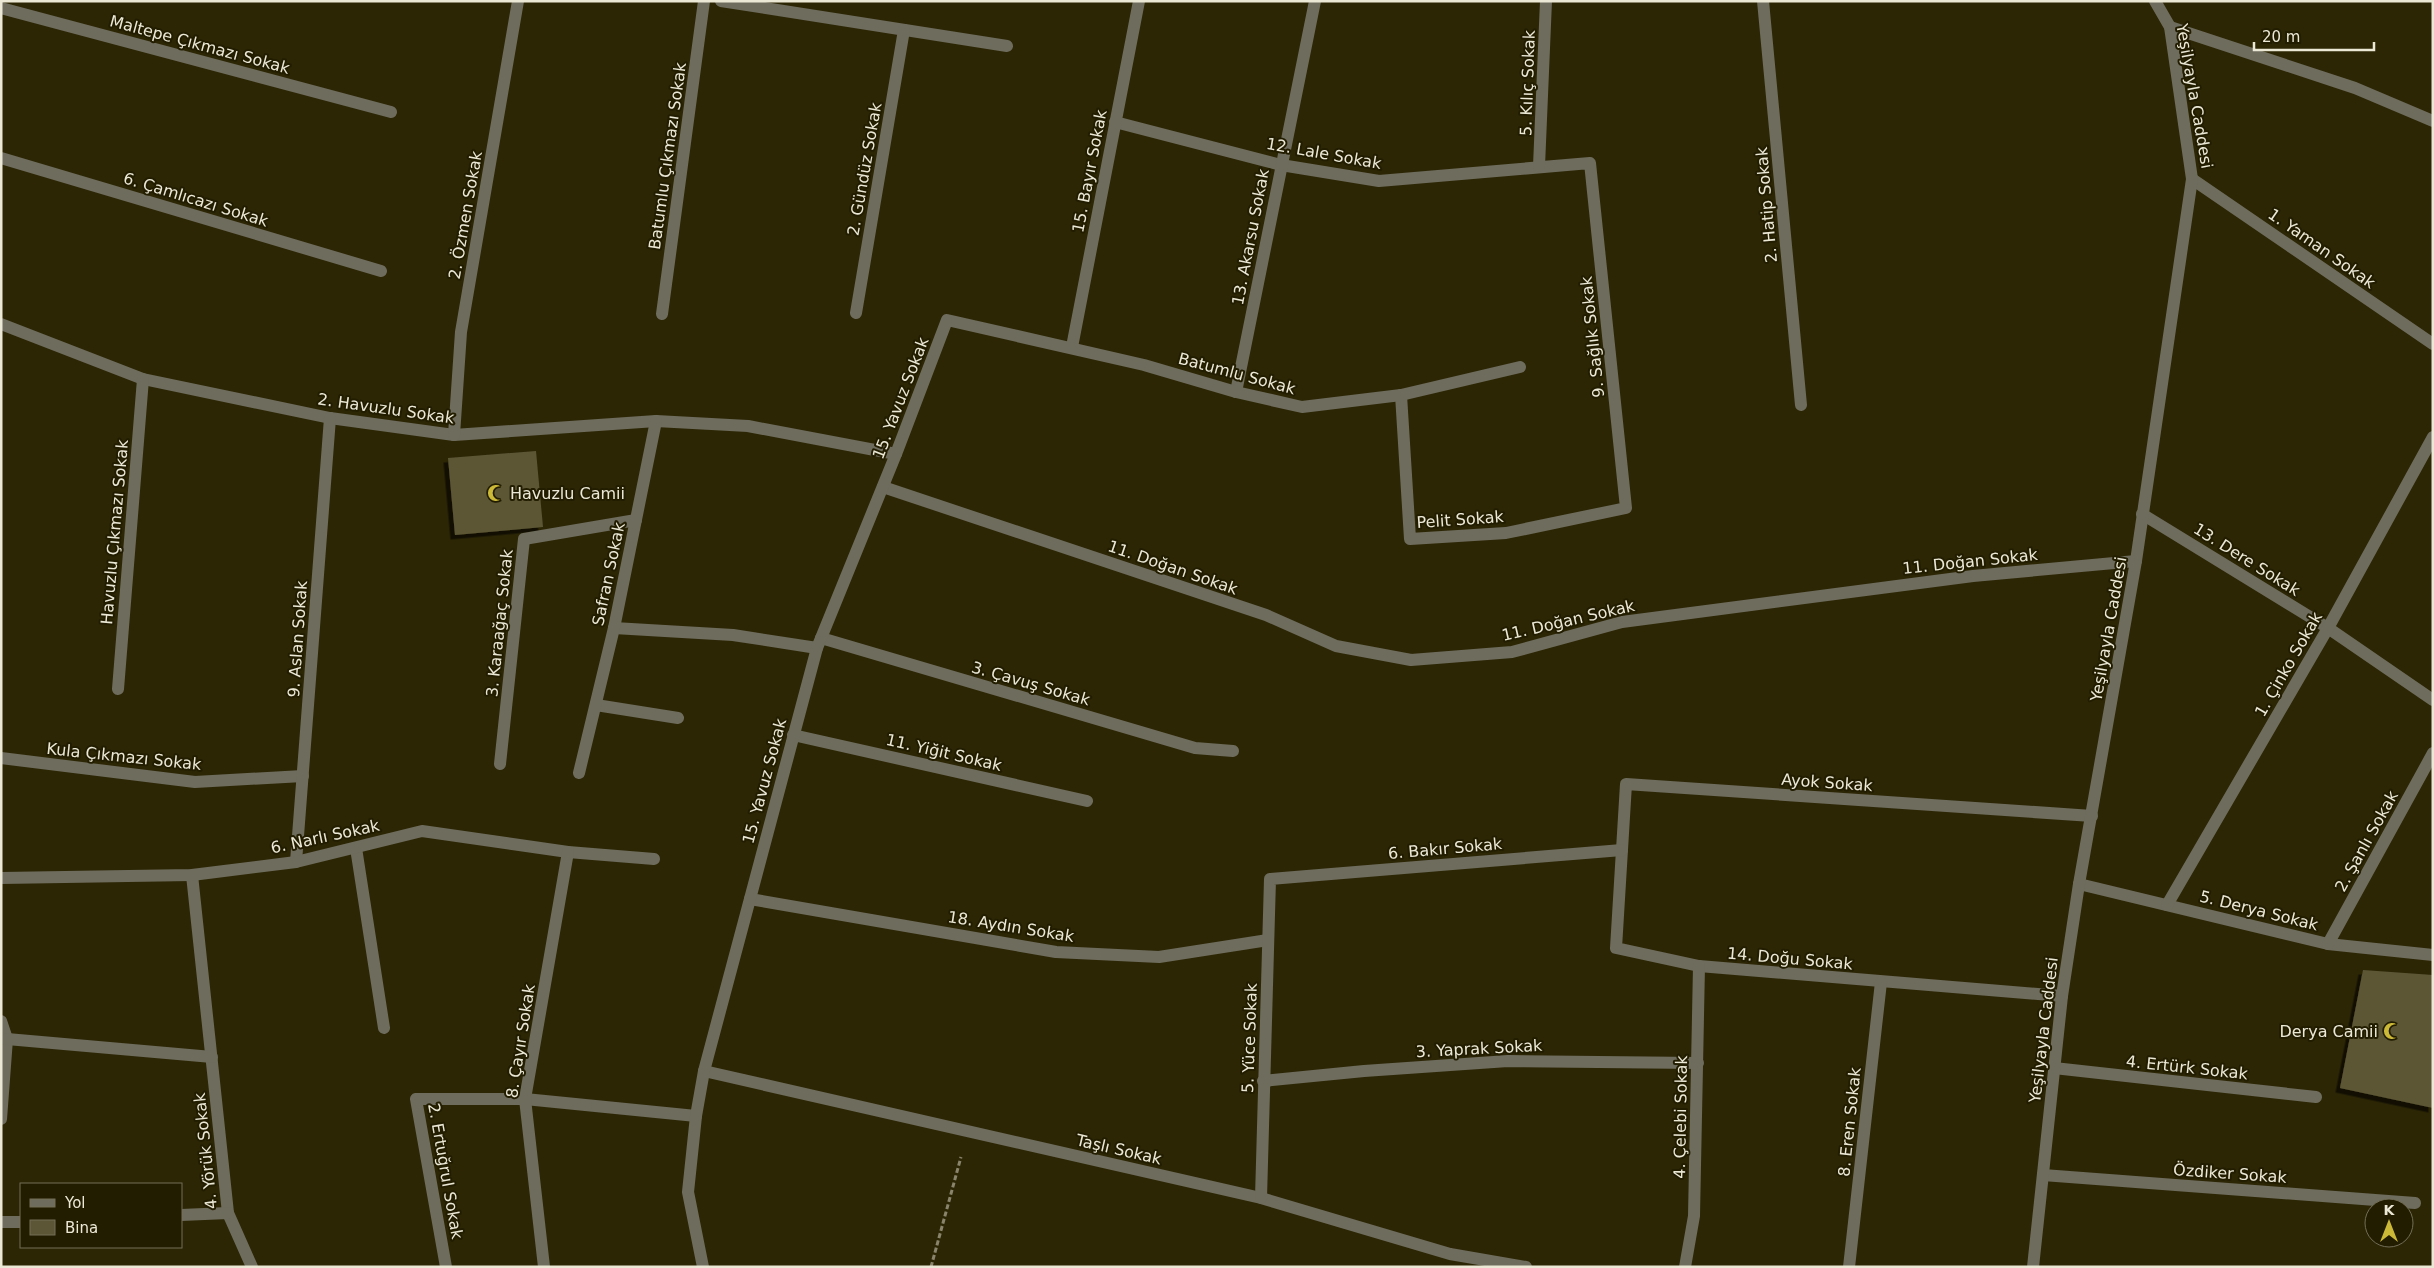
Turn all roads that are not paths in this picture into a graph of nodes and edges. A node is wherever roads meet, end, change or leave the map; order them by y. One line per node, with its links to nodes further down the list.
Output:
1 (518, 1): 35 (street, 2. Özmen Sokak)
2 (704, 1): 23 (street, Batumlu Çıkmazı Sokak)
3 (721, 1): 11 (street)
4 (1139, 1): 14 (street, 15. Bayır Sokak)
5 (1315, 1): 18 (street, 13. Akarsu Sokak)
6 (1546, 1): 19 (street, 5. Kılıç Sokak)
7 (1763, 1): 32 (street, 2. Hatip Sokak)
8 (2156, 1): 10 (street, Yeşilyayla Caddesi)
9 (1, 8): 13 (street, Maltepe Çıkmazı Sokak)
10 (2170, 27): 15 (street); 20 (street, Yeşilyayla Caddesi)
11 (904, 30): 12 (street); 22 (street, 2. Gündüz Sokak)
12 (1007, 46)
13 (391, 112)
14 (1115, 122): 18 (street, 12. Lale Sokak); 27 (street, 15. Bayır Sokak)
15 (2433, 122)
16 (1, 158): 21 (street, 6. Çamlıcazı Sokak)
17 (1590, 163): 19 (street, 12. Lale Sokak); 39 (street, 9. Sağlık Sokak)
18 (1282, 165): 19 (street, 12. Lale Sokak); 30 (street, 13. Akarsu Sokak)
19 (1539, 166)
20 (2192, 179): 26 (street, 1. Yaman Sokak); 40 (street, Yeşilyayla Caddesi)
21 (381, 271)
22 (856, 313)
23 (662, 314)
24 (947, 320): 27 (street, Batumlu Sokak); 37 (street, 15. Yavuz Sokak)
25 (1, 324): 29 (street, 2. Havuzlu Sokak)
26 (2433, 344)
27 (1072, 347): 30 (street, Batumlu Sokak)
28 (1520, 367): 31 (street, Batumlu Sokak)
29 (143, 379): 33 (street, 2. Havuzlu Sokak); 46 (street, Havuzlu Çıkmazı Sokak)
30 (1236, 392): 31 (street, Batumlu Sokak)
31 (1401, 394): 39 (street, Pelit Sokak)
32 (1801, 405)
33 (330, 418): 35 (street, 2. Havuzlu Sokak); 56 (street, 9. Aslan Sokak)
34 (656, 421): 35 (street, 2. Havuzlu Sokak); 37 (street, 2. Havuzlu Sokak); 41 (street, Safran Sokak)
35 (454, 435)
36 (2433, 437): 44 (street, 1. Çinko Sokak)
37 (896, 454): 38 (street, 15. Yavuz Sokak)
38 (882, 487): 42 (street, 11. Doğan Sokak); 45 (street, 15. Yavuz Sokak)
39 (1626, 508)
40 (2142, 514): 42 (street, Yeşilyayla Caddesi); 44 (street, 13. Dere Sokak)
41 (636, 520): 43 (street, Safran Sokak); 54 (street, 3. Karaağaç Sokak)
42 (2136, 561): 58 (street, Yeşilyayla Caddesi)
43 (614, 628): 45 (street, 3. Çavuş Sokak); 48 (street, Safran Sokak)
44 (2328, 628): 47 (street, 13. Dere Sokak); 69 (street, 1. Çinko Sokak)
45 (819, 643): 50 (street, 15. Yavuz Sokak); 51 (street, 3. Çavuş Sokak)
46 (118, 689)
47 (2433, 700)
48 (596, 705): 49 (street); 55 (street, Safran Sokak)
49 (678, 718)
50 (793, 735): 57 (street, 11. Yiğit Sokak); 68 (street, 15. Yavuz Sokak)
51 (1233, 751)
52 (2433, 753): 71 (street, 2. Şanlı Sokak)
53 (1, 758): 56 (street, Kula Çıkmazı Sokak)
54 (500, 764)
55 (579, 773)
56 (303, 776): 63 (street, 9. Aslan Sokak)
57 (1087, 801)
58 (2092, 816): 60 (street, Ayok Sokak); 67 (street, Yeşilyayla Caddesi)
59 (356, 848): 61 (street, 6. Narlı Sokak); 63 (street, 6. Narlı Sokak); 77 (street)
60 (1622, 850): 66 (street, 6. Bakır Sokak); 73 (street, 14. Doğu Sokak)
61 (568, 852): 62 (street, 6. Narlı Sokak); 85 (street, 8. Çayır Sokak)
62 (654, 860)
63 (296, 862): 64 (street, 6. Narlı Sokak)
64 (192, 875): 65 (street, 6. Narlı Sokak); 79 (street, 4. Yörük Sokak)
65 (1, 878)
66 (1270, 879): 70 (street, 5. Yüce Sokak)
67 (2079, 884): 69 (street, 5. Derya Sokak); 75 (street, Yeşilyayla Caddesi)
68 (750, 899): 70 (street, 18. Aydın Sokak); 82 (street, 15. Yavuz Sokak)
69 (2167, 905): 71 (street, 5. Derya Sokak)
70 (1268, 940): 83 (street, 5. Yüce Sokak)
71 (2328, 944): 72 (street, 5. Derya Sokak)
72 (2433, 955)
73 (1699, 966): 74 (street, 14. Doğu Sokak); 80 (street, 4. Çelebi Sokak)
74 (1881, 982): 75 (street, 14. Doğu Sokak); 101 (street, 8. Eren Sokak)
75 (2062, 996): 81 (street, Yeşilyayla Caddesi)
76 (1, 1021): 78 (street)
77 (384, 1028)
78 (7, 1040): 79 (street); 87 (street)
79 (212, 1057): 91 (street, 4. Yörük Sokak)
80 (1698, 1063): 83 (street, 3. Yaprak Sokak); 100 (street, 4. Çelebi Sokak)
81 (2054, 1068): 84 (street, 4. Ertürk Sokak); 88 (street, Yeşilyayla Caddesi)
82 (704, 1071): 86 (street, 15. Yavuz Sokak); 89 (street, Taşlı Sokak)
83 (1263, 1081): 89 (street, 5. Yüce Sokak)
84 (2316, 1097)
85 (525, 1099): 86 (street); 96 (street, 2. Ertuğrul Sokak); 97 (street, 8. Çayır Sokak)
86 (696, 1116): 98 (street, 15. Yavuz Sokak)
87 (1, 1119)
88 (2043, 1175): 90 (street, Özdiker Sokak); 102 (street, Yeşilyayla Caddesi)
89 (1261, 1198): 99 (street, Taşlı Sokak)
90 (2415, 1203)
91 (228, 1213): 92 (street); 95 (street, 4. Yörük Sokak)
92 (182, 1215)
93 (1, 1222): 94 (street)
94 (20, 1222)
95 (252, 1267)
96 (446, 1267)
97 (544, 1267)
98 (703, 1267)
99 (1526, 1267)
100 (1685, 1267)
101 (1850, 1267)
102 (2033, 1267)

